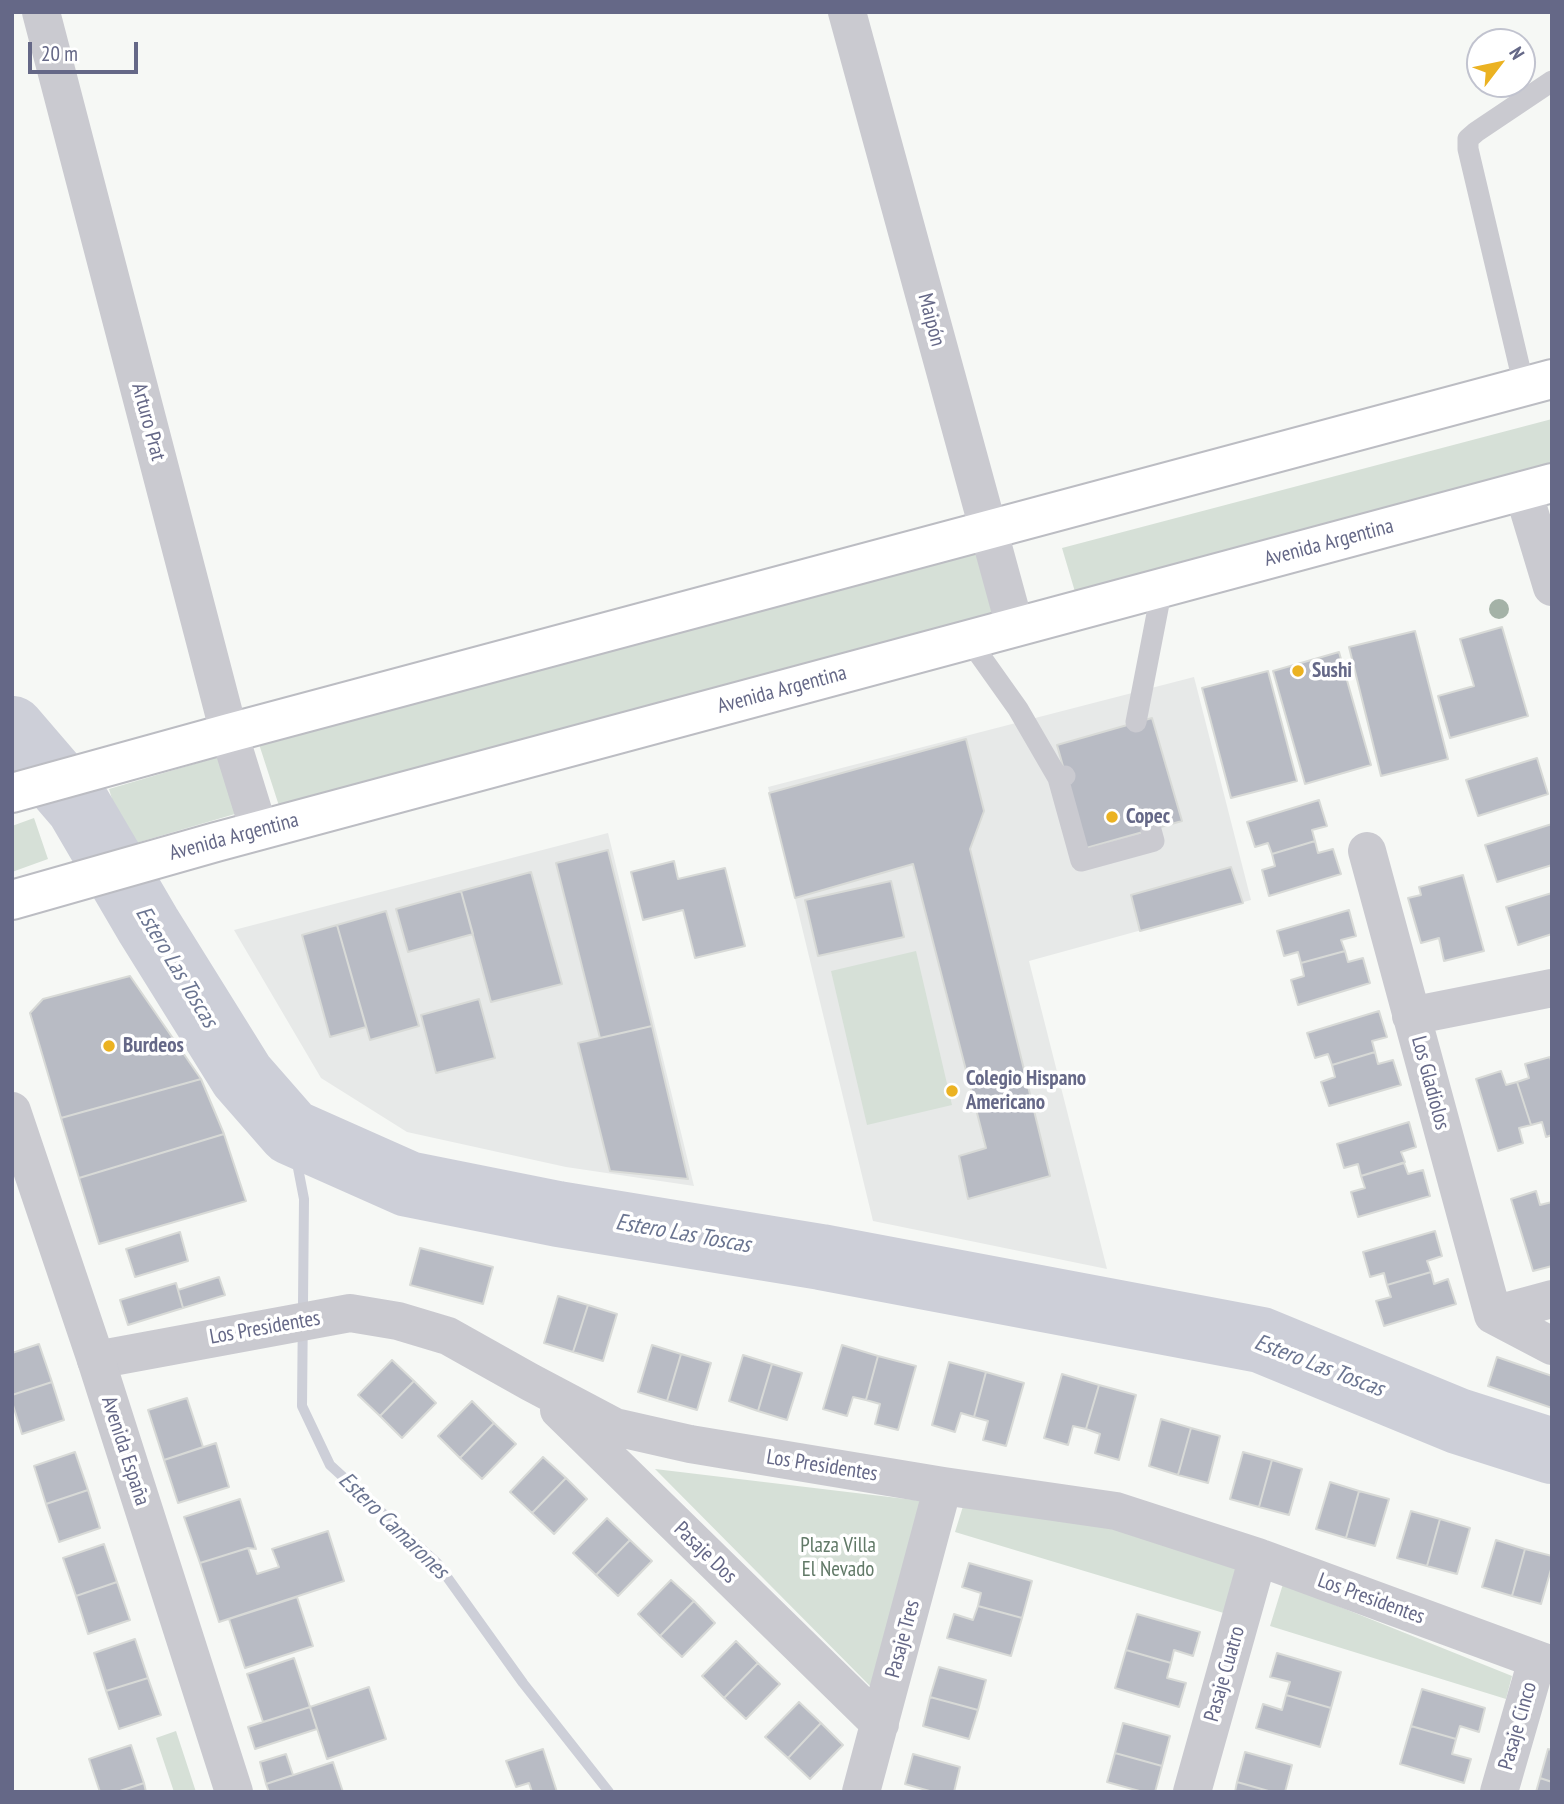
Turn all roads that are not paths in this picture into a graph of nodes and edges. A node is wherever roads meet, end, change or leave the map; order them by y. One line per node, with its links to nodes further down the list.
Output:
1 (41, 12): 12 (street, Arturo Prat)
2 (847, 12): 6 (street, Maipón)
3 (1552, 81): 4 (lane)
4 (1538, 382): 6 (main road)
5 (1537, 487): 7 (street); 8 (main road, Avenida Argentina)
6 (988, 530): 9 (street, Maipón); 12 (main road)
7 (1552, 587)
8 (1163, 588): 9 (main road, Avenida Argentina); 11 (lane)
9 (1015, 627): 10 (main road, Avenida Argentina)
10 (969, 640): 14 (lane); 15 (main road, Avenida Argentina)
11 (1136, 722)
12 (229, 733): 13 (main road); 15 (street, Arturo Prat)
13 (12, 793)
14 (1151, 830)
15 (259, 831): 17 (main road, Avenida Argentina)
16 (1367, 851): 19 (street, Los Gladiolos)
17 (12, 901)
18 (1552, 988): 19 (street)
19 (1411, 1016): 22 (street, Los Gladiolos)
20 (12, 1111): 24 (street, Avenida España)
21 (1552, 1299): 22 (street)
22 (1493, 1315): 23 (street)
23 (1552, 1346)
24 (96, 1360): 25 (street, Los Presidentes); 30 (street, Avenida España)
25 (530, 1382): 26 (street, Los Presidentes); 29 (street, Pasaje Dos)
26 (943, 1486): 27 (street, Los Presidentes); 29 (street, Pasaje Tres)
27 (1258, 1557): 28 (street, Los Presidentes); 32 (street, Pasaje Cuatro)
28 (1545, 1663): 33 (street, Pasaje Cinco)
29 (880, 1724): 31 (street, Pasaje Tres)
30 (234, 1792)
31 (861, 1792)
32 (1192, 1792)
33 (1499, 1792)

